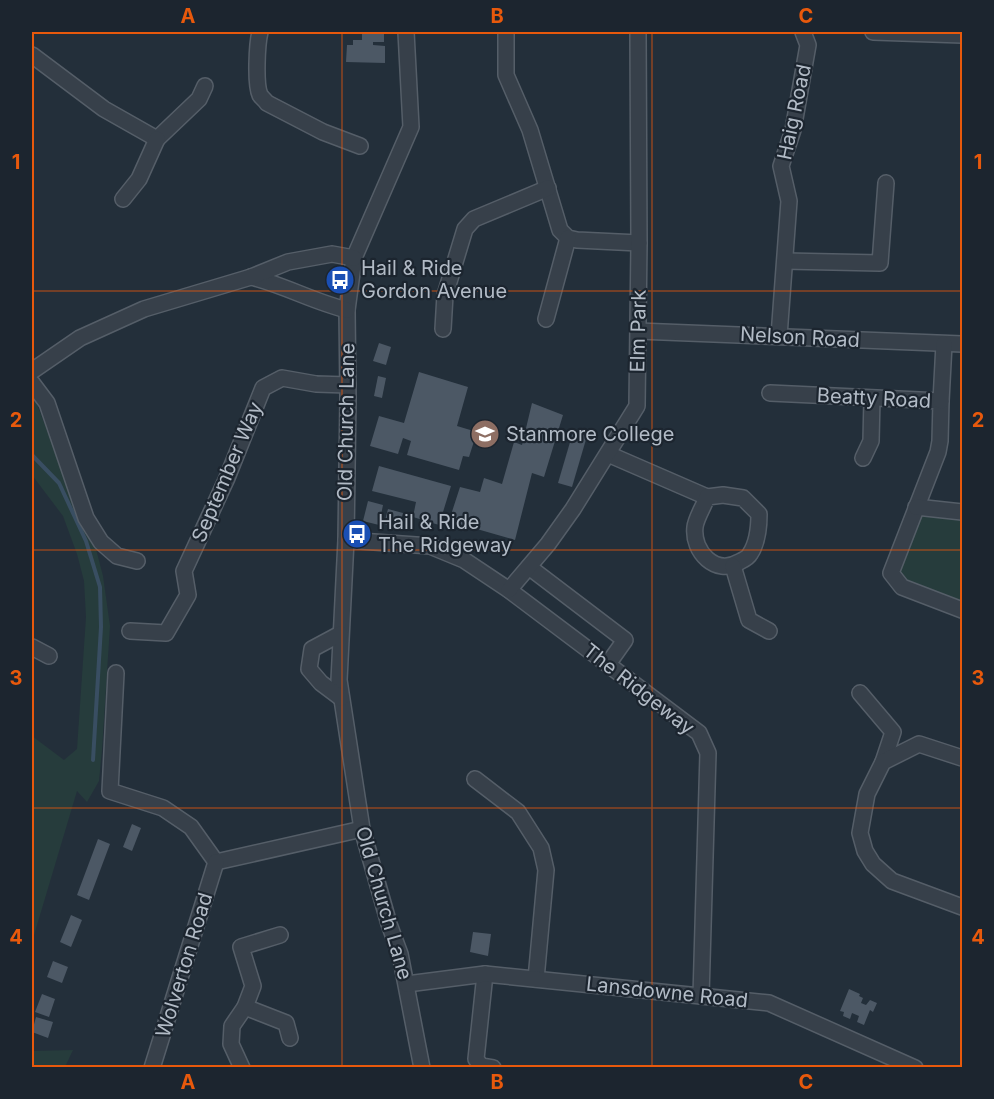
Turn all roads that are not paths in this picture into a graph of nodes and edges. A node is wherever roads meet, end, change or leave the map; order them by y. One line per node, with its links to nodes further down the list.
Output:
1 (260, 32): 11 (street)
2 (406, 32): 17 (street, Old Church Lane)
3 (506, 32): 13 (street)
4 (638, 32): 16 (street, Elm Park)
5 (803, 32): 18 (street, Haig Road)
6 (873, 32): 7 (street)
7 (963, 34)
8 (32, 55): 10 (street)
9 (205, 86): 10 (street)
10 (157, 139): 14 (street)
11 (360, 146)
12 (886, 183): 18 (street)
13 (548, 188): 15 (street); 22 (street)
14 (123, 199)
15 (568, 238): 16 (street); 21 (street)
16 (639, 243): 23 (street, Elm Park)
17 (354, 258): 19 (street); 20 (street, Old Church Lane)
18 (785, 261): 24 (street, Haig Road)
19 (251, 277): 20 (street); 27 (street)
20 (347, 310): 29 (street, Old Church Lane)
21 (546, 319)
22 (443, 329)
23 (638, 331): 24 (street, Nelson Road); 33 (street, Elm Park)
24 (779, 336): 25 (street, Nelson Road)
25 (944, 344): 26 (street, Nelson Road); 32 (street)
26 (963, 344)
27 (32, 371)
28 (32, 383): 39 (street)
29 (348, 385): 38 (street, Old Church Lane); 44 (street, September Way)
30 (770, 393): 31 (street, Beatty Road)
31 (872, 398): 32 (street, Beatty Road); 34 (street)
32 (941, 401): 36 (street, Beatty Road)
33 (608, 454): 35 (street); 41 (street, Elm Park)
34 (863, 458)
35 (707, 497): 40 (street); 40 (street)
36 (916, 507): 37 (street); 43 (street, Beatty Road)
37 (963, 512)
38 (345, 540): 42 (street, The Ridgeway); 46 (street, Old Church Lane)
39 (137, 561)
40 (733, 566): 45 (street)
41 (529, 567): 42 (street, Elm Park); 49 (street)
42 (509, 590): 49 (street, The Ridgeway)
43 (963, 610)
44 (130, 631)
45 (769, 631)
46 (340, 634): 52 (street, Old Church Lane); 52 (street)
47 (32, 647): 48 (street)
48 (49, 656)
49 (608, 664): 65 (street, The Ridgeway)
50 (116, 673): 59 (street)
51 (860, 693): 53 (street)
52 (340, 698): 58 (street, Old Church Lane)
53 (893, 732): 54 (street); 56 (street)
54 (919, 744): 55 (street); 56 (street)
55 (963, 758)
56 (883, 762): 60 (street)
57 (475, 779): 63 (street)
58 (362, 829): 59 (street); 64 (street, Old Church Lane)
59 (216, 862): 68 (street, Wolverton Road)
60 (963, 907)
61 (280, 935): 66 (street)
62 (485, 974): 63 (street, Lansdowne Road); 64 (street, Lansdowne Road); 71 (street)
63 (536, 978): 65 (street, Lansdowne Road)
64 (407, 984): 70 (street, Old Church Lane)
65 (702, 996): 72 (street, Lansdowne Road)
66 (245, 1007): 67 (street); 69 (street)
67 (290, 1038)
68 (152, 1068)
69 (242, 1068)
70 (422, 1068)
71 (493, 1068)
72 (915, 1068)

